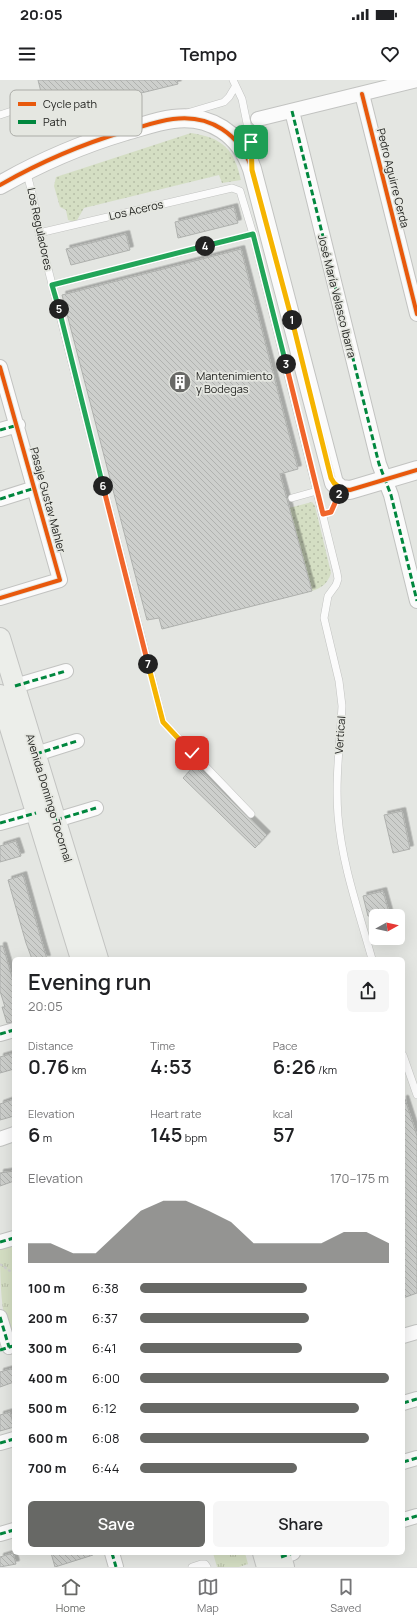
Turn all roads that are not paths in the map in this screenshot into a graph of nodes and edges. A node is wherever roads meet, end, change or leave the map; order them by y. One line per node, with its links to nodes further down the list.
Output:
1 (417, 80): 3 (street)
2 (234, 83): 8 (lane); 12 (lane)
3 (362, 94): 5 (street); 18 (street, Pedro Aguirre Cerda)
4 (10, 111): 6 (lane)
5 (292, 111): 7 (street); 23 (street, José María Velasco Ibarra)
6 (0, 114)
7 (258, 119)
8 (165, 120): 9 (street); 12 (street)
9 (142, 127)
10 (113, 136): 11 (street)
11 (26, 170): 13 (street); 15 (lane, Los Reguladores)
12 (252, 170): 26 (street)
13 (0, 185)
14 (232, 188): 15 (lane, Los Aceros); 16 (lane, Vertical)
15 (39, 233): 17 (lane, Los Reguladores)
16 (253, 234): 17 (lane); 25 (lane, Vertical)
17 (52, 285): 39 (lane, Los Reguladores)
18 (417, 314)
19 (0, 366): 20 (street, Pasaje Gustav Mahler)
20 (18, 425): 21 (street); 24 (street, Pasaje Gustav Mahler)
21 (0, 430)
22 (417, 470): 23 (street)
23 (385, 480): 26 (street); 31 (street, José María Velasco Ibarra)
24 (35, 488): 28 (street, Pasaje Gustav Mahler); 30 (street, Pasaje Gustav Mahler)
25 (317, 491): 27 (lane); 29 (lane, Vertical)
26 (338, 496): 29 (lane)
27 (292, 498)
28 (0, 499)
29 (323, 514): 44 (lane, Vertical)
30 (0, 598)
31 (417, 601)
32 (0, 638): 34 (main road, Avenida Domingo Tocornal)
33 (66, 671): 34 (street)
34 (7, 691): 36 (main road, Avenida Domingo Tocornal); 38 (main road, Avenida Domingo Tocornal)
35 (77, 741): 36 (street)
36 (36, 754): 40 (main road, Avenida Domingo Tocornal)
37 (96, 808): 40 (street)
38 (36, 813): 41 (street); 42 (main road, Avenida Domingo Tocornal)
39 (251, 814)
40 (56, 820): 43 (main road, Avenida Domingo Tocornal)
41 (0, 824)
42 (80, 957)
43 (97, 957)
44 (371, 957)
45 (12, 1031): 46 (street)
46 (0, 1034)
47 (405, 1061): 48 (lane)
48 (417, 1095)
49 (12, 1135): 50 (street)
50 (0, 1139)
51 (12, 1239): 52 (street)
52 (0, 1242)
53 (0, 1317): 56 (street)
54 (417, 1332): 55 (street)
55 (405, 1335)
56 (8, 1348)
57 (417, 1399): 58 (street)
58 (405, 1402)
59 (12, 1440): 60 (street)
60 (0, 1443)
61 (417, 1458): 62 (street)
62 (405, 1461)
63 (417, 1516): 64 (street)
64 (405, 1519)
65 (12, 1531): 66 (street)
66 (0, 1534)
67 (113, 1555): 68 (street)
68 (116, 1567)
69 (192, 1567): 70 (lane)
70 (207, 1567)

